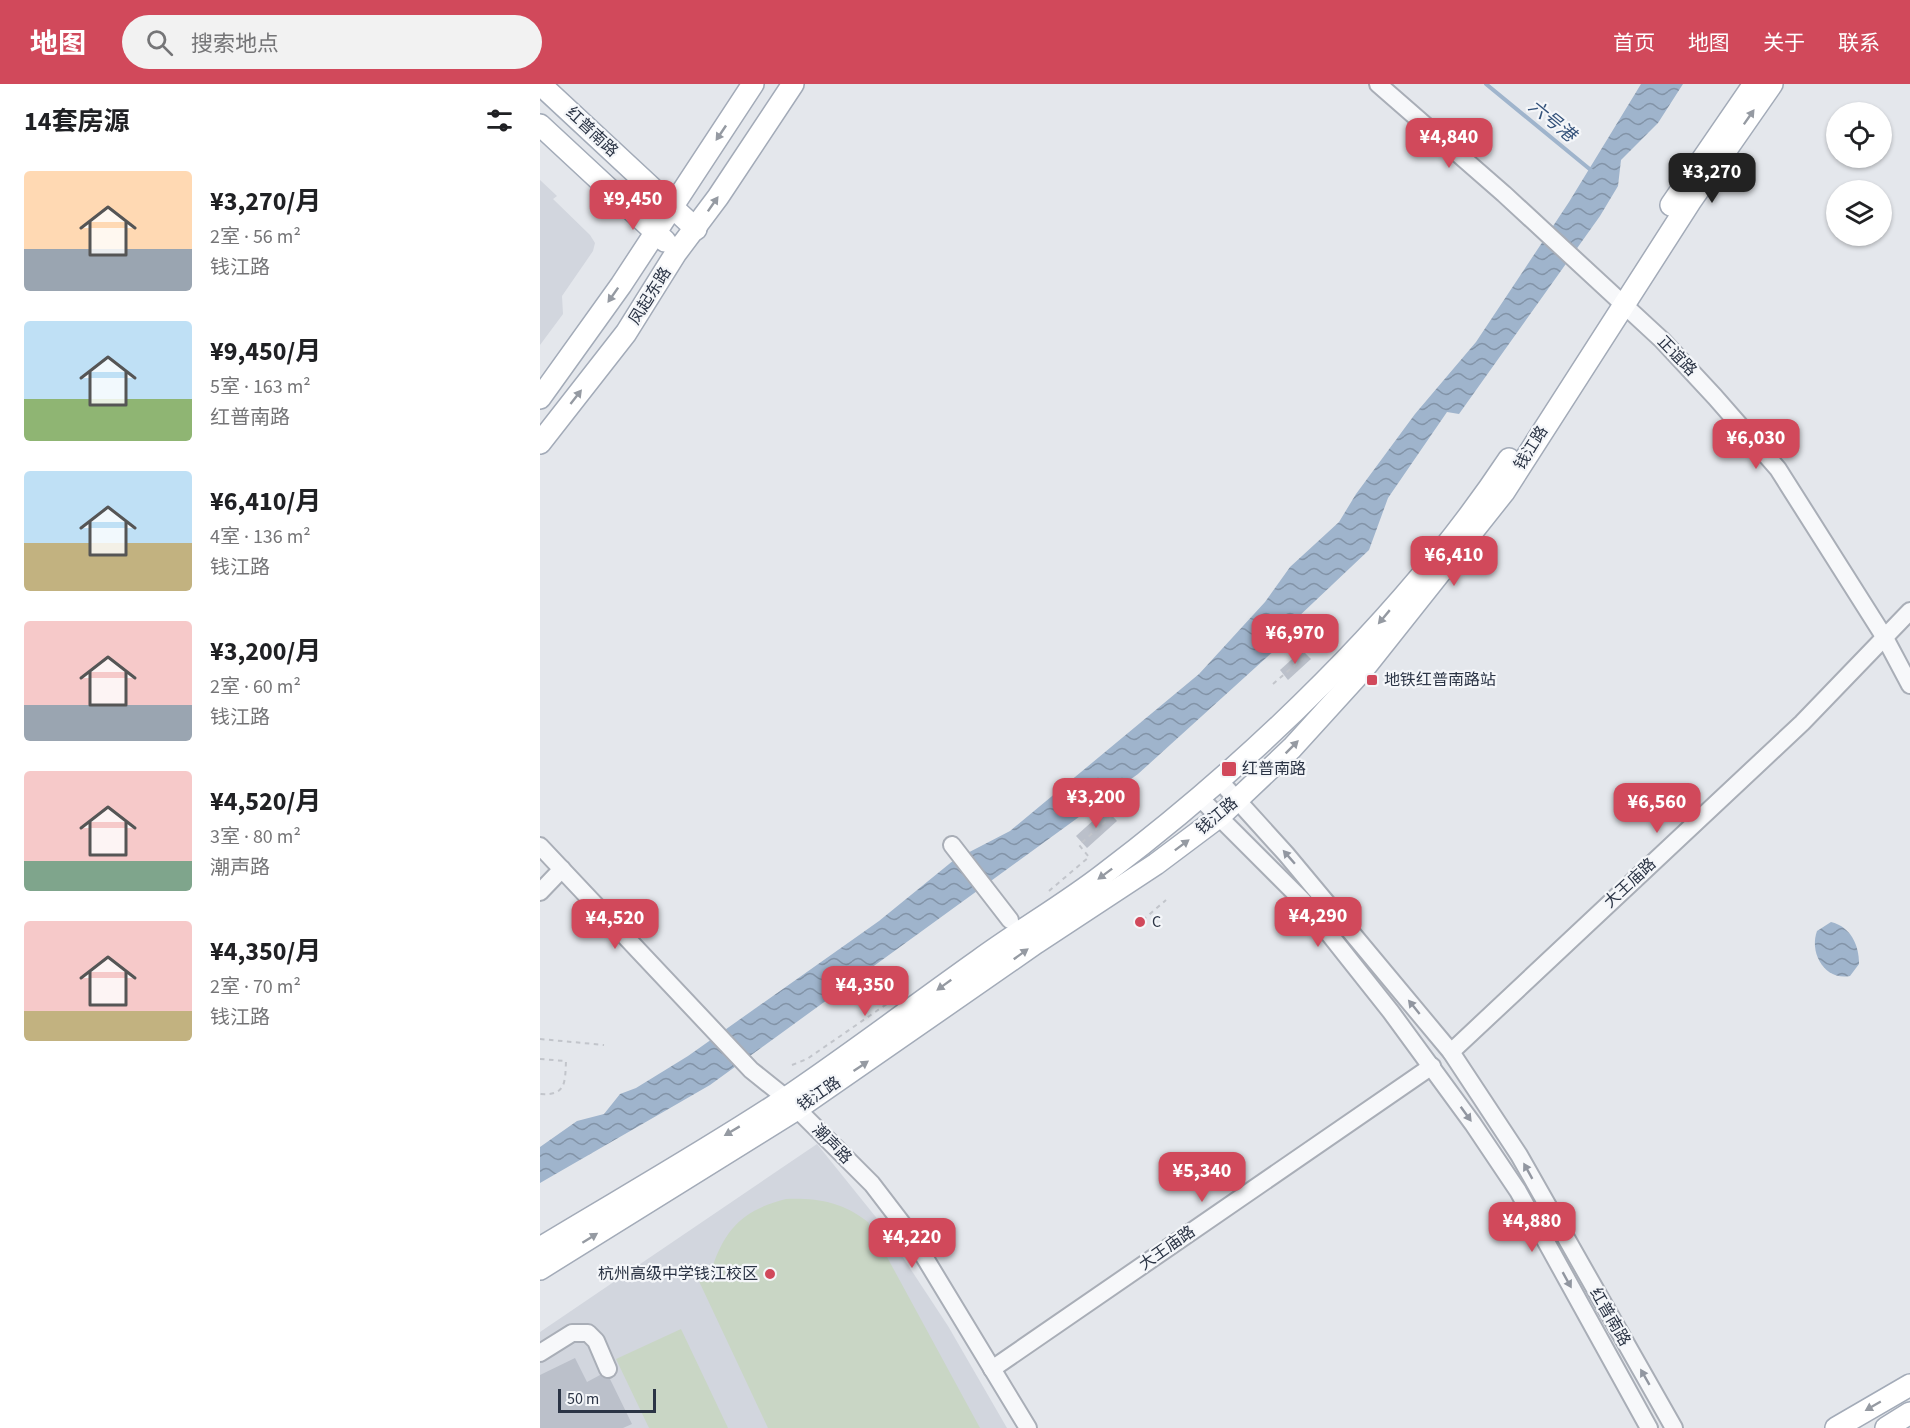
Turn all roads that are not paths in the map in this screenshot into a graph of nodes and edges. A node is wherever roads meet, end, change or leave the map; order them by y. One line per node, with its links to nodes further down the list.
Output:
1 (540, 84): 8 (main road, 红普南路)
2 (753, 84): 8 (main road, 凤起东路, one-way to 8)
3 (793, 84): 9 (main road, 凤起东路, one-way to 3)
4 (1378, 84): 12 (street, 正谊路)
5 (1754, 84): 12 (main road, 钱江路)
6 (1772, 84): 12 (main road, 钱江路, one-way to 6)
7 (540, 125): 10 (main road, 红普南路)
8 (671, 206): 9 (main road, 红普南路); 10 (main road, 凤起东路)
9 (696, 229): 11 (main road, 凤起东路)
10 (656, 231): 11 (main road, 红普南路); 13 (main road, 凤起东路, one-way to 13)
11 (676, 253): 14 (main road, 凤起东路, one-way to 11)
12 (1617, 300): 16 (street, 正谊路); 18 (main road, 钱江路, one-way to 18); 20 (main road, 钱江路, one-way to 12)
13 (540, 398)
14 (540, 443)
15 (1910, 611): 16 (street, 大王庙路)
16 (1885, 638): 17 (street, 正谊路); 27 (street, 大王庙路)
17 (1910, 685)
18 (1219, 780): 19 (main road, 钱江路); 20 (street, 红普南路)
19 (1199, 797): 21 (street, 红普南路); 29 (main road, 钱江路, one-way to 29)
20 (1237, 800): 21 (main road, 钱江路); 27 (street, 红普南路, one-way to 20)
21 (1220, 816): 28 (street, 红普南路); 29 (main road, 钱江路, one-way to 21)
22 (952, 845): 26 (street)
23 (540, 846): 24 (street, 潮声路)
24 (562, 868): 25 (street); 29 (street, 潮声路)
25 (540, 892)
26 (1005, 914)
27 (1451, 1052): 39 (street, 红普南路, one-way to 27)
28 (1432, 1066): 34 (street, 大王庙路); 38 (street, 红普南路, one-way to 38)
29 (792, 1104): 30 (main road, 钱江路, one-way to 30); 31 (main road, 钱江路, one-way to 29); 34 (street, 潮声路)
30 (540, 1248)
31 (540, 1269)
32 (540, 1353): 33 (street)
33 (608, 1369)
34 (992, 1369): 37 (street, 潮声路)
35 (1910, 1385): 40 (main road, one-way to 40)
36 (1910, 1413): 41 (main road)
37 (1028, 1428)
38 (1649, 1428)
39 (1674, 1428)
40 (1836, 1428)
41 (1886, 1428)

